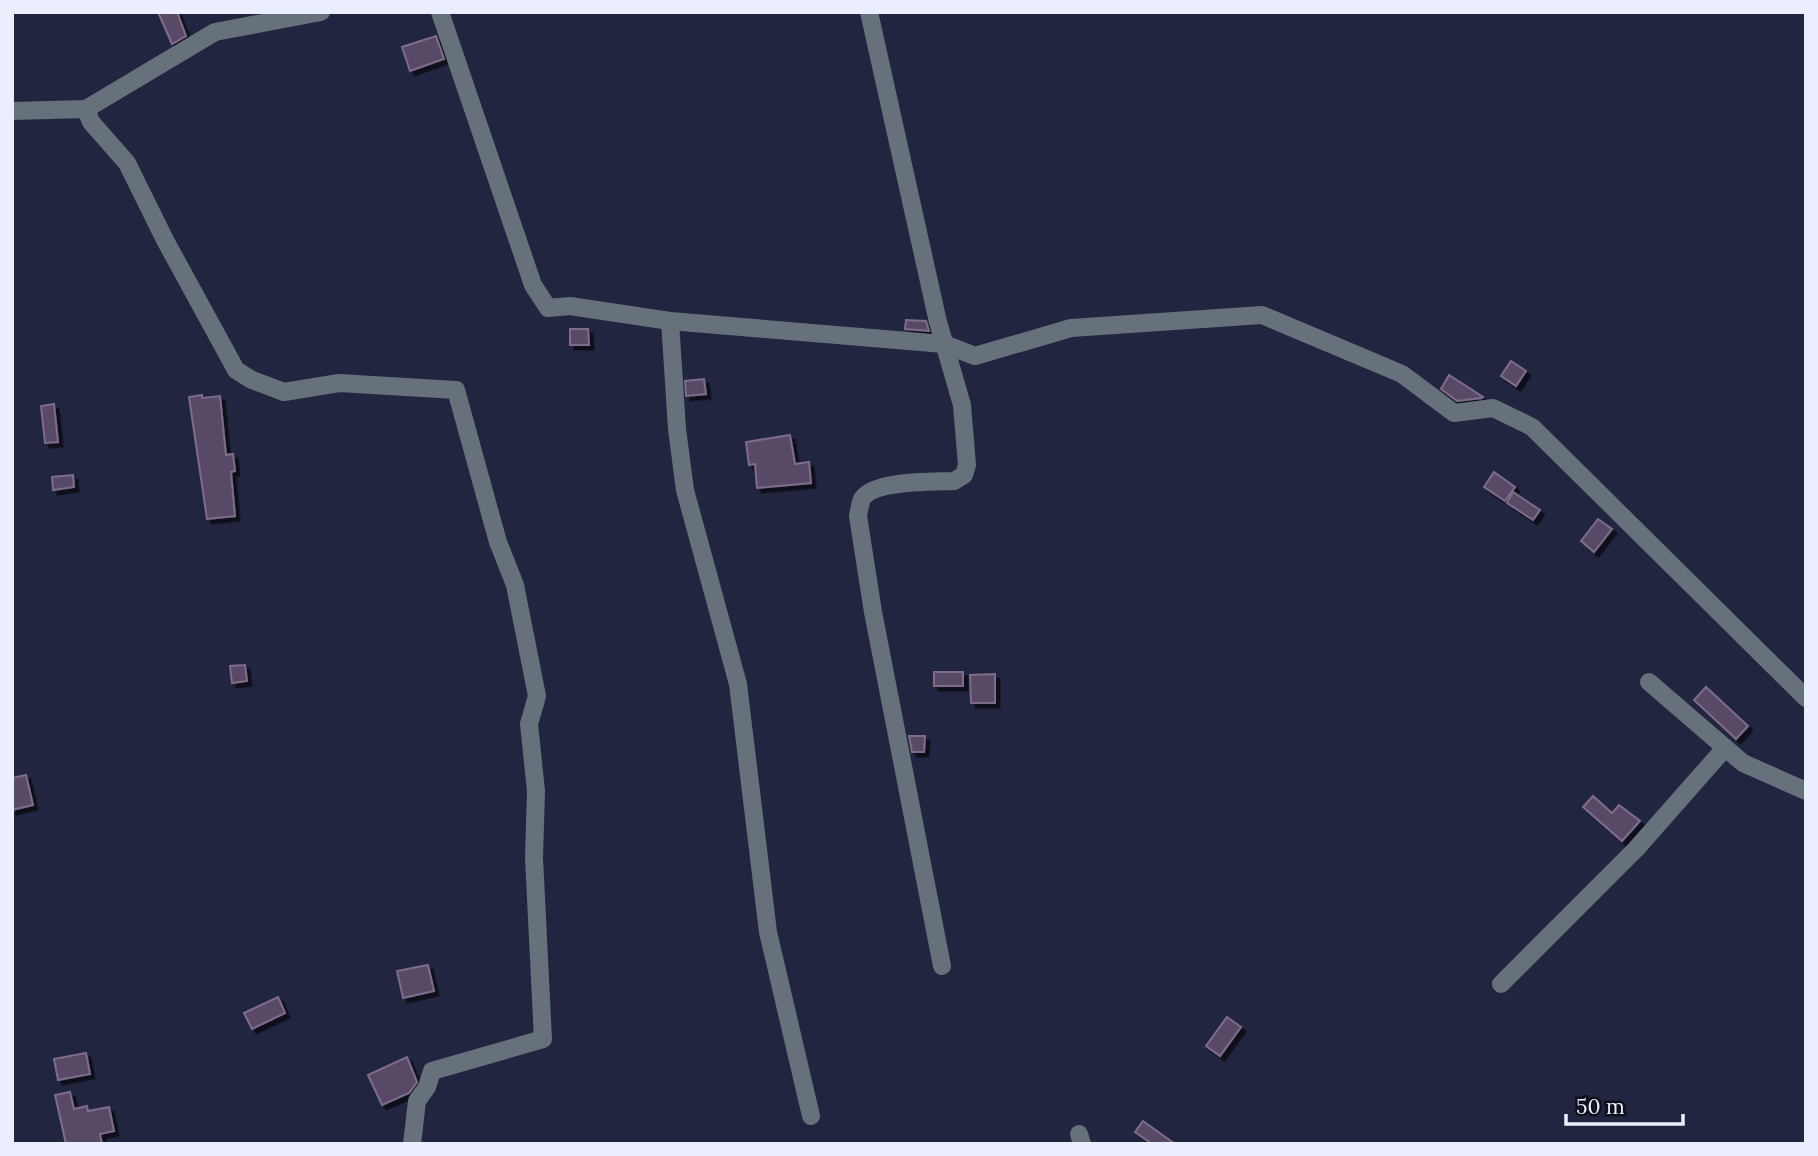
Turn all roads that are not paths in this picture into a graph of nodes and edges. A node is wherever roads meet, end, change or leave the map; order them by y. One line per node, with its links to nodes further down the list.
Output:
1 (321, 12): 4 (street)
2 (440, 12): 6 (street)
3 (869, 12): 7 (street)
4 (86, 109): 5 (street); 15 (street)
5 (12, 111)
6 (670, 321): 7 (street); 14 (street)
7 (944, 344): 9 (street); 12 (street)
8 (1649, 682): 10 (street)
9 (1806, 698)
10 (1725, 748): 11 (street); 13 (street)
11 (1806, 791)
12 (942, 966)
13 (1501, 984)
14 (811, 1116)
15 (412, 1144)

